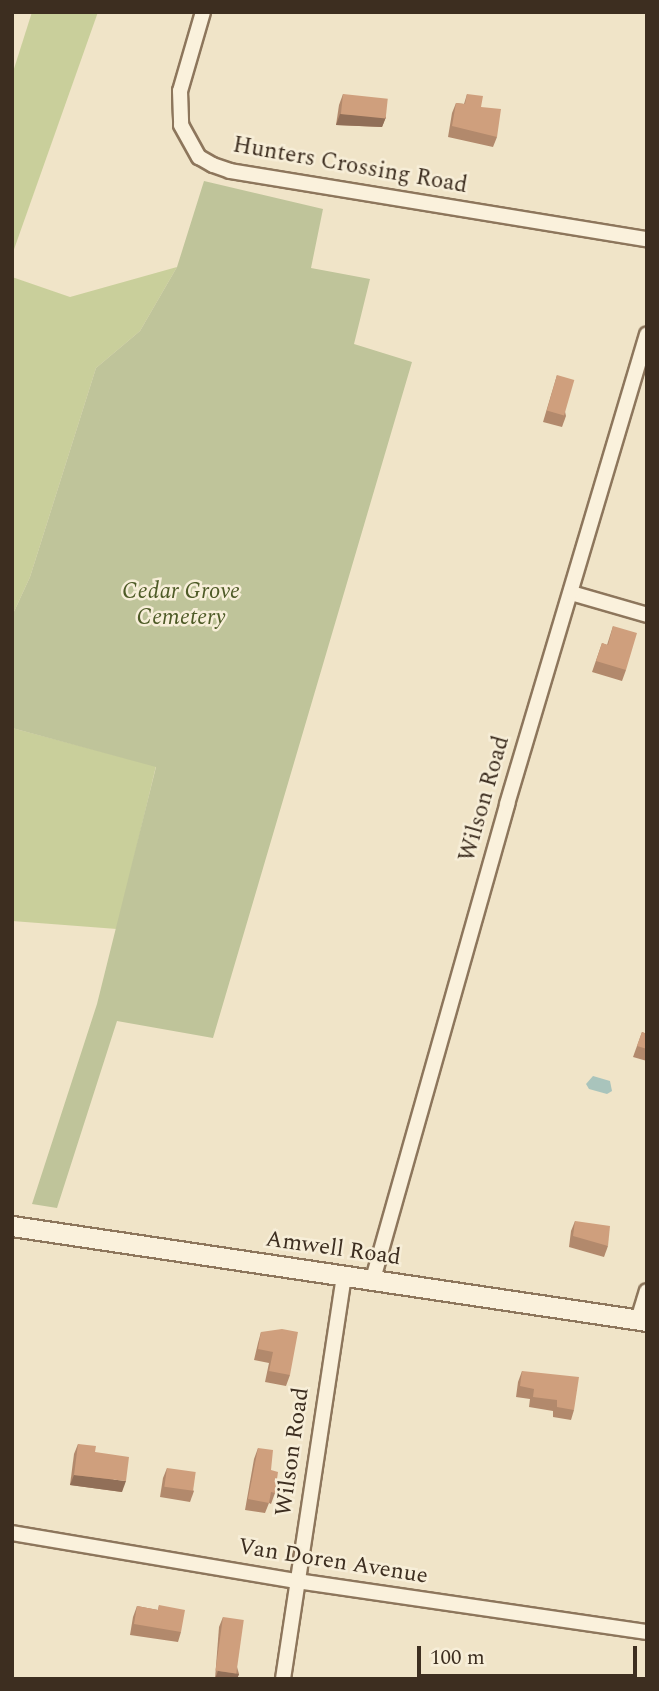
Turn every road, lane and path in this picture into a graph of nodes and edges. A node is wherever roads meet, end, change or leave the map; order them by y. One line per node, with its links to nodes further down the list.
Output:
1 (203, 12): 2 (street, Hunters Crossing Road)
2 (647, 239)
3 (647, 334): 4 (street, Wilson Road)
4 (571, 593): 5 (street); 8 (street, Wilson Road)
5 (647, 615)
6 (12, 1226): 7 (main road, Amwell Road)
7 (344, 1275): 8 (main road, Amwell Road); 12 (street, Wilson Road)
8 (373, 1279): 10 (main road, Amwell Road)
9 (647, 1291): 10 (street)
10 (643, 1320)
11 (12, 1533): 12 (street, Van Doren Avenue)
12 (297, 1581): 13 (street, Van Doren Avenue); 14 (street, Wilson Road)
13 (647, 1632)
14 (283, 1679)

